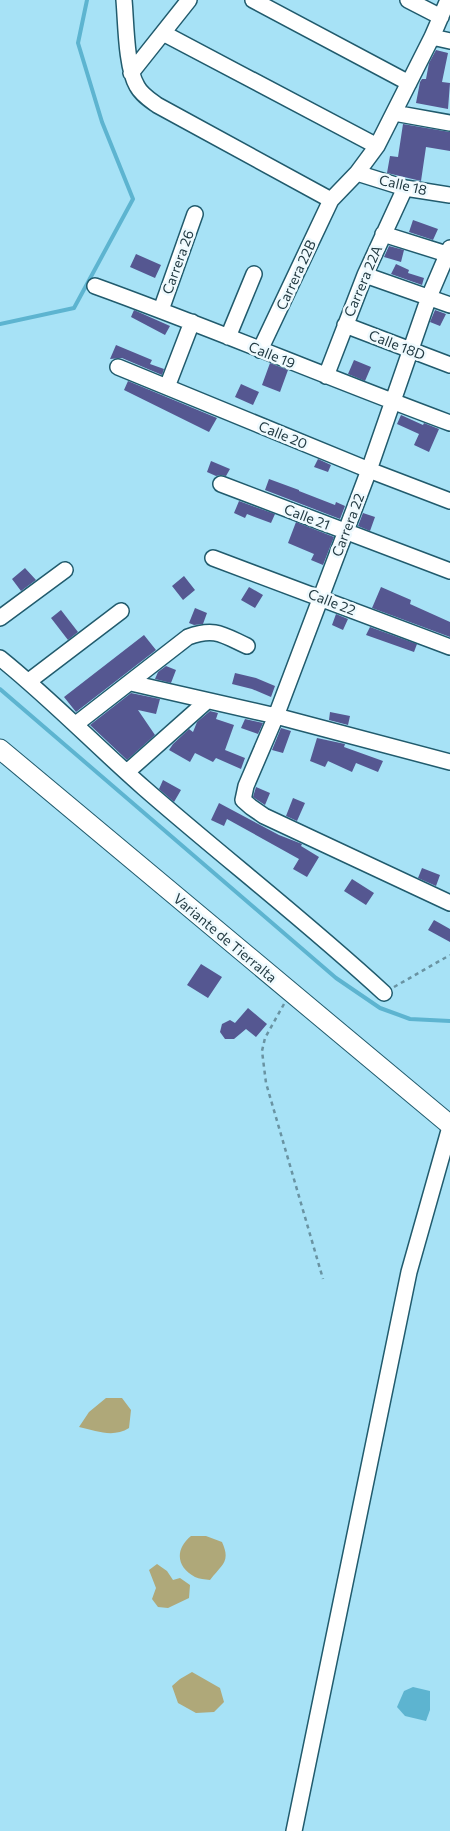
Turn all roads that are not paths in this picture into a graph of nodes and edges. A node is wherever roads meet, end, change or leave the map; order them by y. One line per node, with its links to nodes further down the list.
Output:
1 (124, 0): 10 (street)
2 (189, 0): 7 (street)
3 (253, 0): 11 (street)
4 (408, 0): 6 (street)
5 (448, 0): 6 (street, Carrera 22B)
6 (441, 17): 8 (street, Carrera 22B)
7 (163, 33): 10 (street); 14 (street)
8 (432, 37): 9 (street); 11 (street, Carrera 22B)
9 (450, 40)
10 (131, 73): 18 (street)
11 (409, 83): 12 (street, Carrera 22B)
12 (394, 113): 13 (street); 14 (street, Carrera 22B)
13 (450, 123)
14 (377, 146): 15 (street, Carrera 22B)
15 (357, 173): 16 (street, Calle 18); 18 (street, Carrera 22B)
16 (405, 188): 17 (street, Calle 18); 20 (street, Carrera 22A)
17 (450, 195)
18 (331, 200): 31 (street, Carrera 22B)
19 (195, 214): 27 (street, Carrera 26)
20 (383, 234): 21 (street); 23 (street, Carrera 22A)
21 (449, 252): 25 (street, Carrera 22)
22 (254, 274): 30 (street)
23 (365, 275): 25 (street); 29 (street, Carrera 22A)
24 (95, 286): 27 (street, Calle 19)
25 (429, 297): 26 (street); 32 (street, Carrera 22)
26 (450, 305)
27 (161, 310): 28 (street, Calle 19)
28 (192, 322): 30 (street, Calle 19); 36 (street)
29 (345, 325): 32 (street, Calle 18D); 35 (street, Carrera 22A)
30 (228, 337): 31 (street, Calle 19)
31 (260, 350): 35 (street, Calle 19)
32 (410, 350): 33 (street, Calle 18D); 37 (street, Carrera 22)
33 (450, 365)
34 (118, 367): 36 (street, Calle 20)
35 (326, 376): 37 (street, Calle 19)
36 (167, 387): 39 (street, Calle 20)
37 (392, 402): 38 (street, Calle 19); 39 (street, Carrera 22)
38 (450, 423)
39 (369, 470): 41 (street, Calle 20); 42 (street, Carrera 22)
40 (221, 484): 42 (street, Calle 21)
41 (450, 501)
42 (346, 532): 45 (street, Calle 21); 46 (street, Carrera 22)
43 (213, 558): 46 (street, Calle 22)
44 (65, 570): 48 (street)
45 (450, 572)
46 (321, 598): 50 (street, Calle 22); 55 (street, Carrera 22)
47 (121, 611): 52 (street)
48 (0, 618)
49 (247, 646): 53 (street)
50 (450, 647)
51 (0, 658): 52 (street)
52 (29, 681): 56 (street)
53 (131, 683): 54 (street); 56 (street)
54 (207, 701): 55 (street); 59 (street)
55 (276, 716): 58 (street); 60 (street, Carrera 22)
56 (76, 724): 59 (street)
57 (0, 749): 62 (main road, Variante de Tierralta)
58 (450, 762)
59 (128, 772): 61 (street)
60 (450, 903)
61 (384, 992)
62 (450, 1126): 63 (street)
63 (294, 1831)

